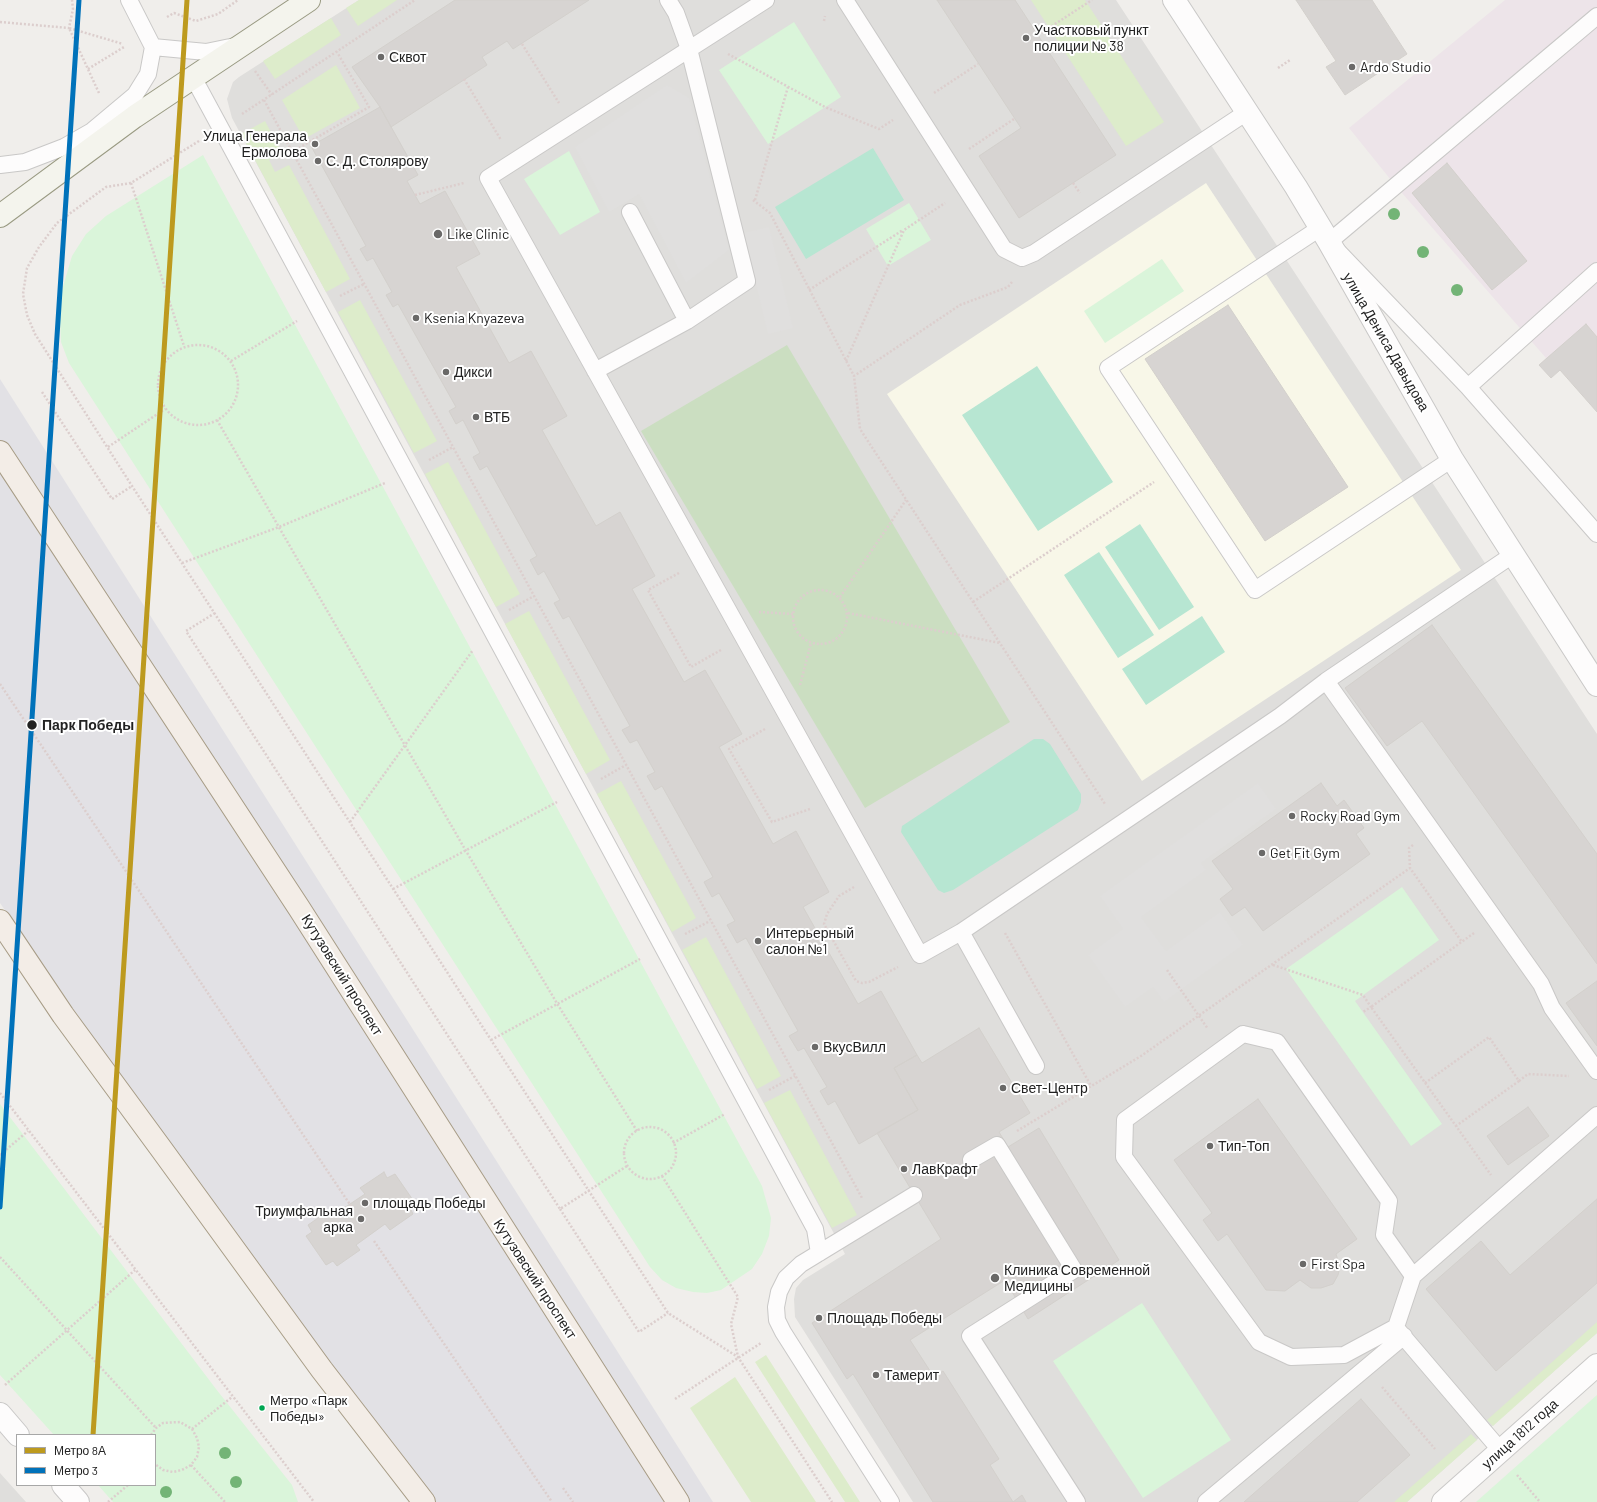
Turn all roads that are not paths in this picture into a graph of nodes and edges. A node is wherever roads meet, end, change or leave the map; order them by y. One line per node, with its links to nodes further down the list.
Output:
1 (129, 0): 8 (lane)
2 (309, 0): 9 (main road)
3 (668, 0): 10 (lane)
4 (766, 0): 10 (lane)
5 (845, 0): 12 (lane)
6 (1174, 0): 12 (street, улица Дениса Давыдова)
7 (1597, 16): 16 (lane)
8 (153, 46): 9 (lane); 13 (lane)
9 (239, 46): 11 (main road)
10 (689, 49): 18 (lane); 19 (lane)
11 (193, 77): 15 (main road); 34 (lane)
12 (1247, 112): 16 (street, улица Дениса Давыдова)
13 (0, 165)
14 (630, 212): 18 (lane)
15 (0, 216)
16 (1325, 235): 20 (lane); 22 (street, улица Дениса Давыдова); 22 (lane)
17 (1597, 271): 20 (lane)
18 (687, 321): 19 (lane)
19 (595, 371): 28 (lane)
20 (1468, 387): 23 (lane)
21 (0, 452): 44 (main road, Кутузовский проспект)
22 (1452, 459): 24 (street, улица Дениса Давыдова)
23 (1597, 534)
24 (1514, 554): 25 (lane); 26 (street, улица Дениса Давыдова)
25 (1326, 681): 28 (lane); 30 (lane)
26 (1597, 685)
27 (0, 921): 43 (main road)
28 (961, 932): 29 (lane)
29 (1036, 1066)
30 (1597, 1071)
31 (1597, 1115): 35 (lane)
32 (971, 1160): 46 (lane)
33 (914, 1195): 34 (lane)
34 (819, 1252): 45 (lane)
35 (1413, 1276): 36 (lane); 36 (lane)
36 (1400, 1332): 40 (lane); 47 (lane)
37 (1597, 1365): 40 (street, улица 1812 года)
38 (0, 1414): 39 (street)
39 (17, 1434)
40 (1501, 1451): 48 (street, улица 1812 года)
41 (64, 1486): 42 (street)
42 (78, 1502)
43 (424, 1502)
44 (678, 1502)
45 (891, 1502)
46 (1077, 1502)
47 (1206, 1502)
48 (1443, 1502)

